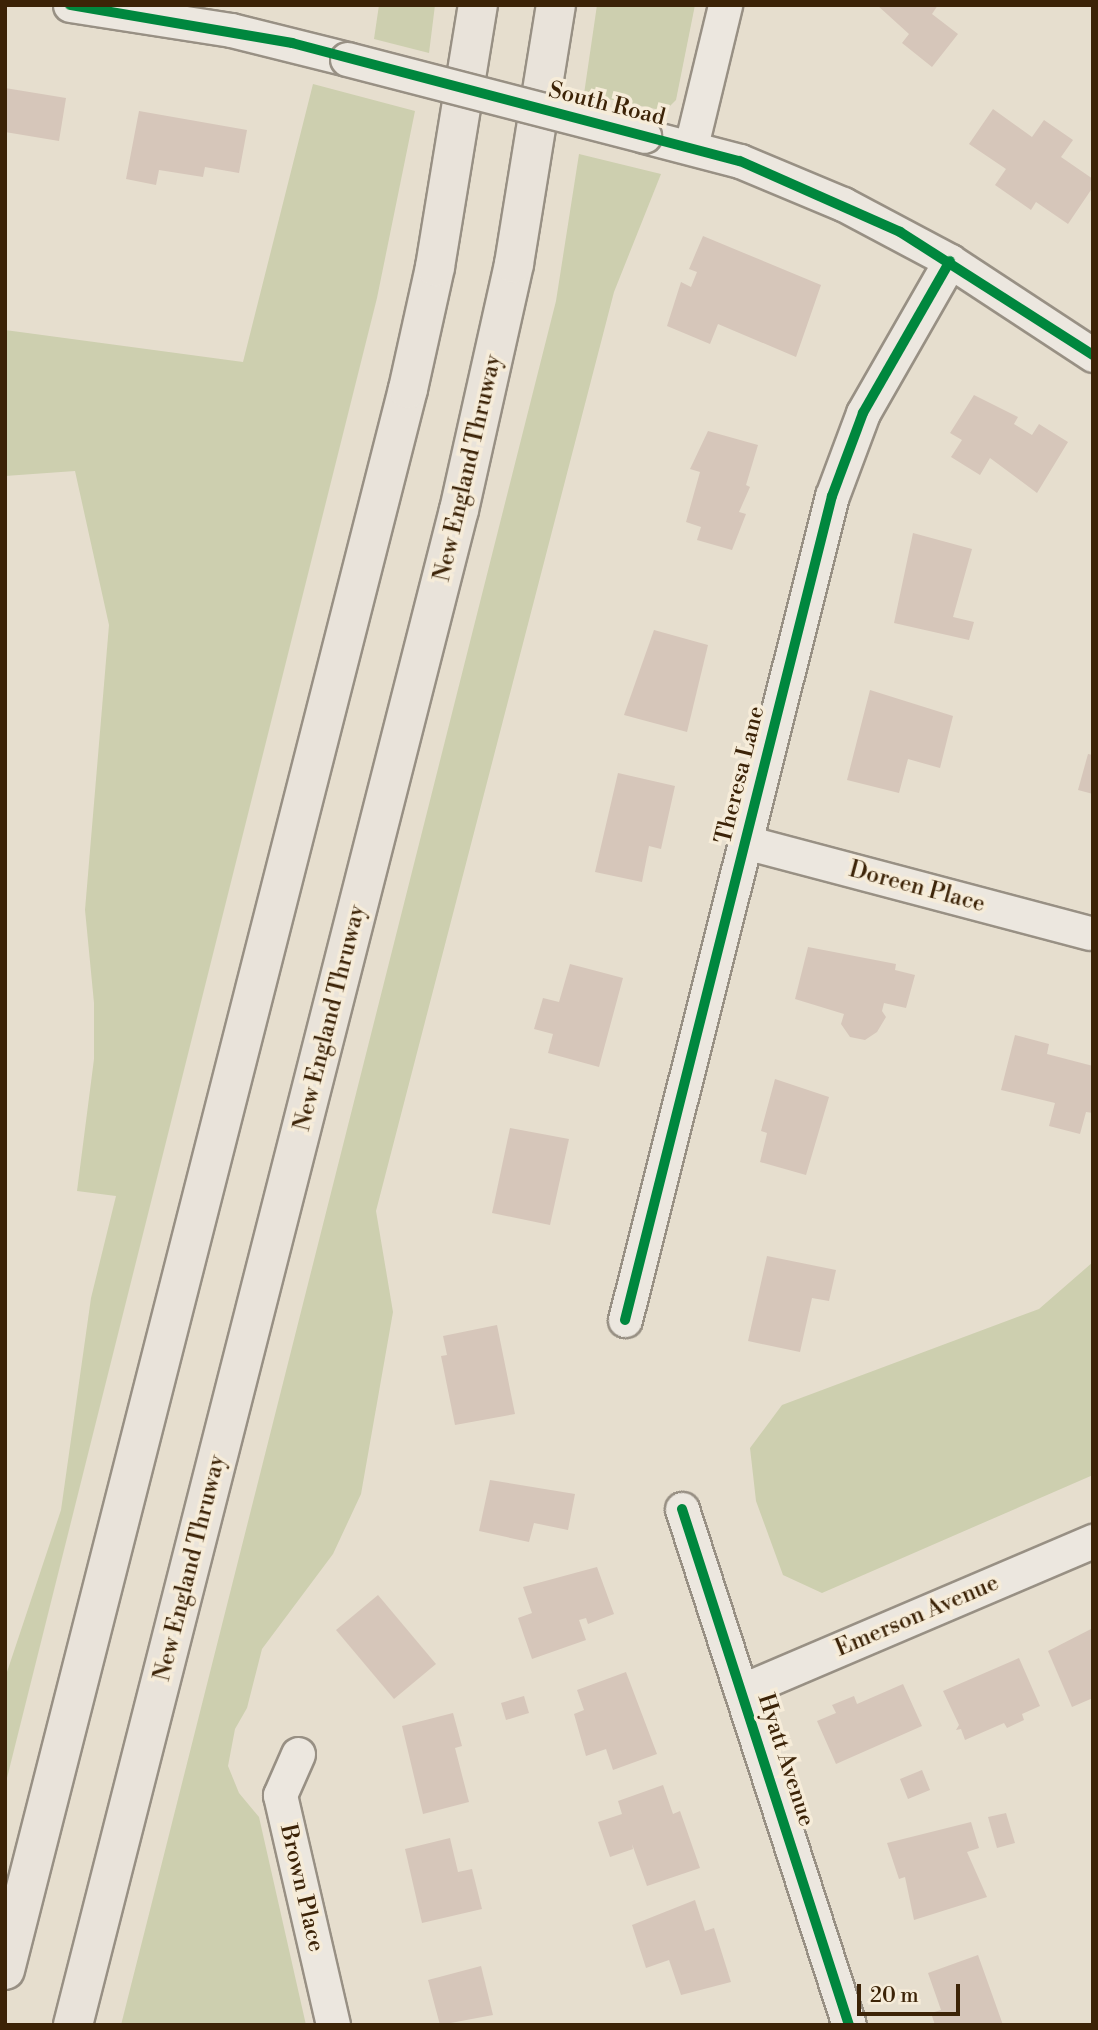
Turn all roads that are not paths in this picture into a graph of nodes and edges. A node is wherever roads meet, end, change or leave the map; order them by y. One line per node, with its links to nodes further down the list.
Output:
1 (70, 5): 5 (street, South Road, bridge)
2 (478, 5): 15 (highway)
3 (556, 5): 16 (highway, New England Thruway)
4 (725, 5): 5 (street)
5 (691, 146): 6 (street, South Road)
6 (950, 261): 7 (street, South Road); 8 (street, Theresa Lane)
7 (1093, 355)
8 (745, 842): 9 (street, Doreen Place); 10 (street, Theresa Lane)
9 (1090, 933)
10 (625, 1320)
11 (682, 1508): 13 (street, Hyatt Avenue)
12 (1093, 1541): 13 (street, Emerson Avenue)
13 (741, 1691): 18 (street, Hyatt Avenue)
14 (298, 1754): 17 (street, Brown Place)
15 (5, 1970)
16 (73, 2025)
17 (333, 2025)
18 (849, 2025)

